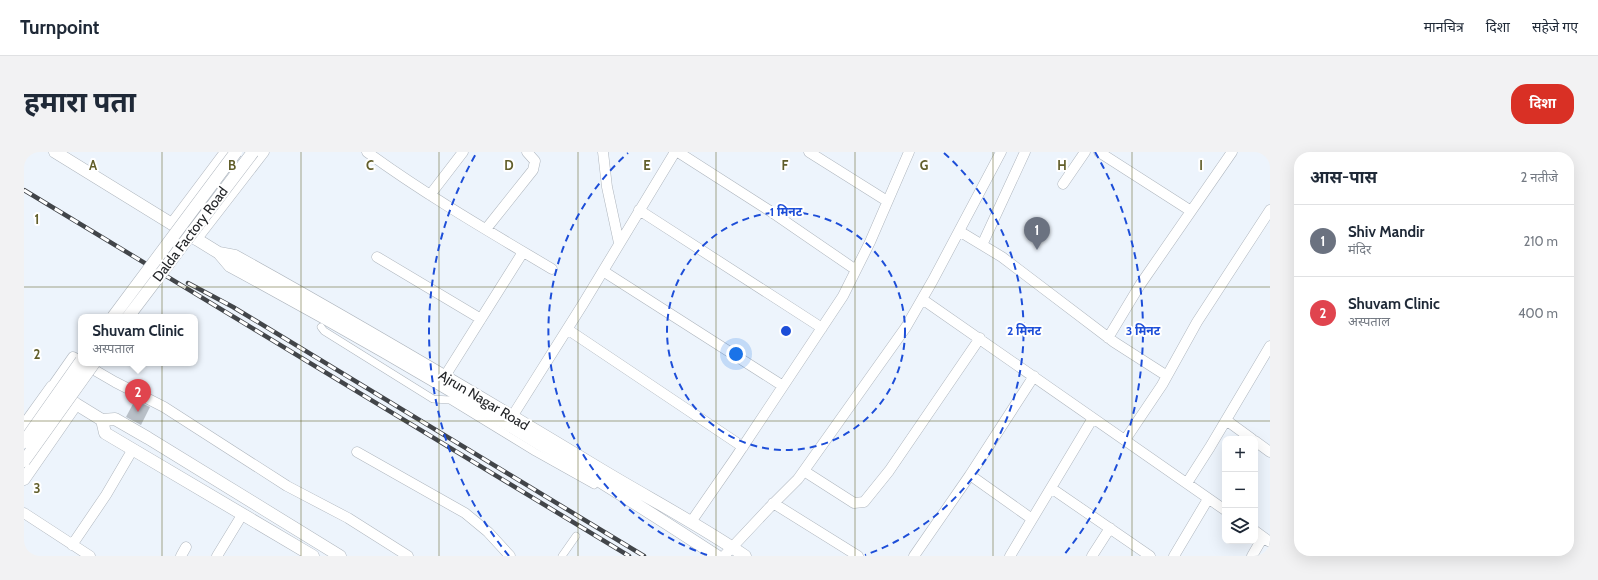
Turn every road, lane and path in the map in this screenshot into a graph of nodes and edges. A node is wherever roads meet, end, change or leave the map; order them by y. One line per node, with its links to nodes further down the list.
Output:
1 (55, 152): 25 (street, Ajrun Nagar Road)
2 (236, 152): 38 (street, Dalda Factory Road, bridge)
3 (252, 152): 39 (street, Dalda Factory Road, bridge)
4 (264, 152): 28 (street)
5 (463, 152): 20 (street)
6 (527, 152): 26 (street)
7 (603, 152): 29 (street)
8 (674, 152): 22 (street)
9 (678, 152): 35 (street)
10 (809, 152): 21 (street)
11 (909, 152): 21 (street)
12 (1001, 152): 27 (street)
13 (1025, 152): 30 (street)
14 (1084, 152): 19 (street)
15 (1099, 152): 24 (street)
16 (222, 153): 25 (street)
17 (372, 153): 20 (street)
18 (1229, 153): 24 (street)
19 (1063, 184)
20 (430, 195): 26 (street)
21 (887, 201): 35 (street)
22 (638, 210): 29 (street); 42 (street)
23 (1270, 210): 53 (street)
24 (1191, 211): 45 (street)
25 (171, 224): 28 (street, Ajrun Nagar Road)
26 (486, 230): 31 (street)
27 (959, 231): 30 (street); 37 (street)
28 (196, 240): 32 (street, Ajrun Nagar Road)
29 (619, 243): 36 (street)
30 (982, 245): 45 (street)
31 (523, 252): 34 (street); 40 (street)
32 (219, 253): 51 (street, Ajrun Nagar Road); 59 (street, Ajrun Nagar Road)
33 (377, 257): 40 (street)
34 (552, 269)
35 (856, 270): 42 (street)
36 (603, 271): 43 (street); 54 (street)
37 (922, 299): 44 (street); 72 (street)
38 (114, 314)
39 (130, 314)
40 (481, 319): 51 (street)
41 (321, 327): 71 (street)
42 (822, 328): 54 (street)
43 (567, 329): 59 (street); 66 (street)
44 (980, 338): 52 (street); 72 (street)
45 (1108, 338): 53 (street)
46 (1270, 346): 60 (street)
47 (78, 360): 55 (street)
48 (79, 366): 64 (street, bridge)
49 (89, 366): 93 (street)
50 (92, 366): 70 (street, bridge)
51 (445, 376): 59 (street, Ajrun Nagar Road)
52 (1034, 376): 57 (street); 73 (street)
53 (1167, 376): 63 (street)
54 (783, 386): 66 (street)
55 (52, 387): 56 (street); 61 (street)
56 (76, 404): 58 (street); 74 (street)
57 (1093, 418): 63 (street); 76 (street)
58 (102, 420): 67 (street); 92 (street)
59 (510, 420): 71 (street, Ajrun Nagar Road); 96 (street, Ajrun Nagar Road)
60 (1226, 420): 62 (street); 75 (street)
61 (24, 426)
62 (1248, 436)
63 (1125, 440): 75 (street)
64 (24, 442)
65 (1258, 443): 69 (street)
66 (743, 447): 83 (street)
67 (133, 449): 81 (street); 87 (street)
68 (357, 452): 94 (street)
69 (1270, 452)
70 (24, 461)
71 (603, 471): 83 (street, Ajrun Nagar Road)
72 (804, 471): 78 (street)
73 (970, 475): 82 (street); 99 (street)
74 (24, 479)
75 (1187, 483): 77 (street)
76 (1051, 488): 82 (street); 84 (street)
77 (1208, 499): 79 (street); 103 (street)
78 (773, 503): 88 (street); 98 (street)
79 (1222, 508)
80 (24, 513): 87 (street)
81 (242, 515): 90 (street); 91 (street)
82 (1032, 519): 100 (street)
83 (691, 522): 88 (street, Ajrun Nagar Road)
84 (1110, 528): 101 (street); 102 (street)
85 (576, 536): 95 (street)
86 (1263, 537): 104 (street)
87 (72, 545): 89 (street)
88 (728, 552): 97 (street, Ajrun Nagar Road)
89 (90, 556)
90 (217, 556)
91 (312, 556)
92 (340, 556)
93 (408, 556)
94 (510, 556)
95 (562, 556)
96 (717, 556)
97 (745, 556)
98 (858, 556)
99 (914, 556)
100 (1010, 556)
101 (1092, 556)
102 (1150, 556)
103 (1174, 556)
104 (1252, 556)

